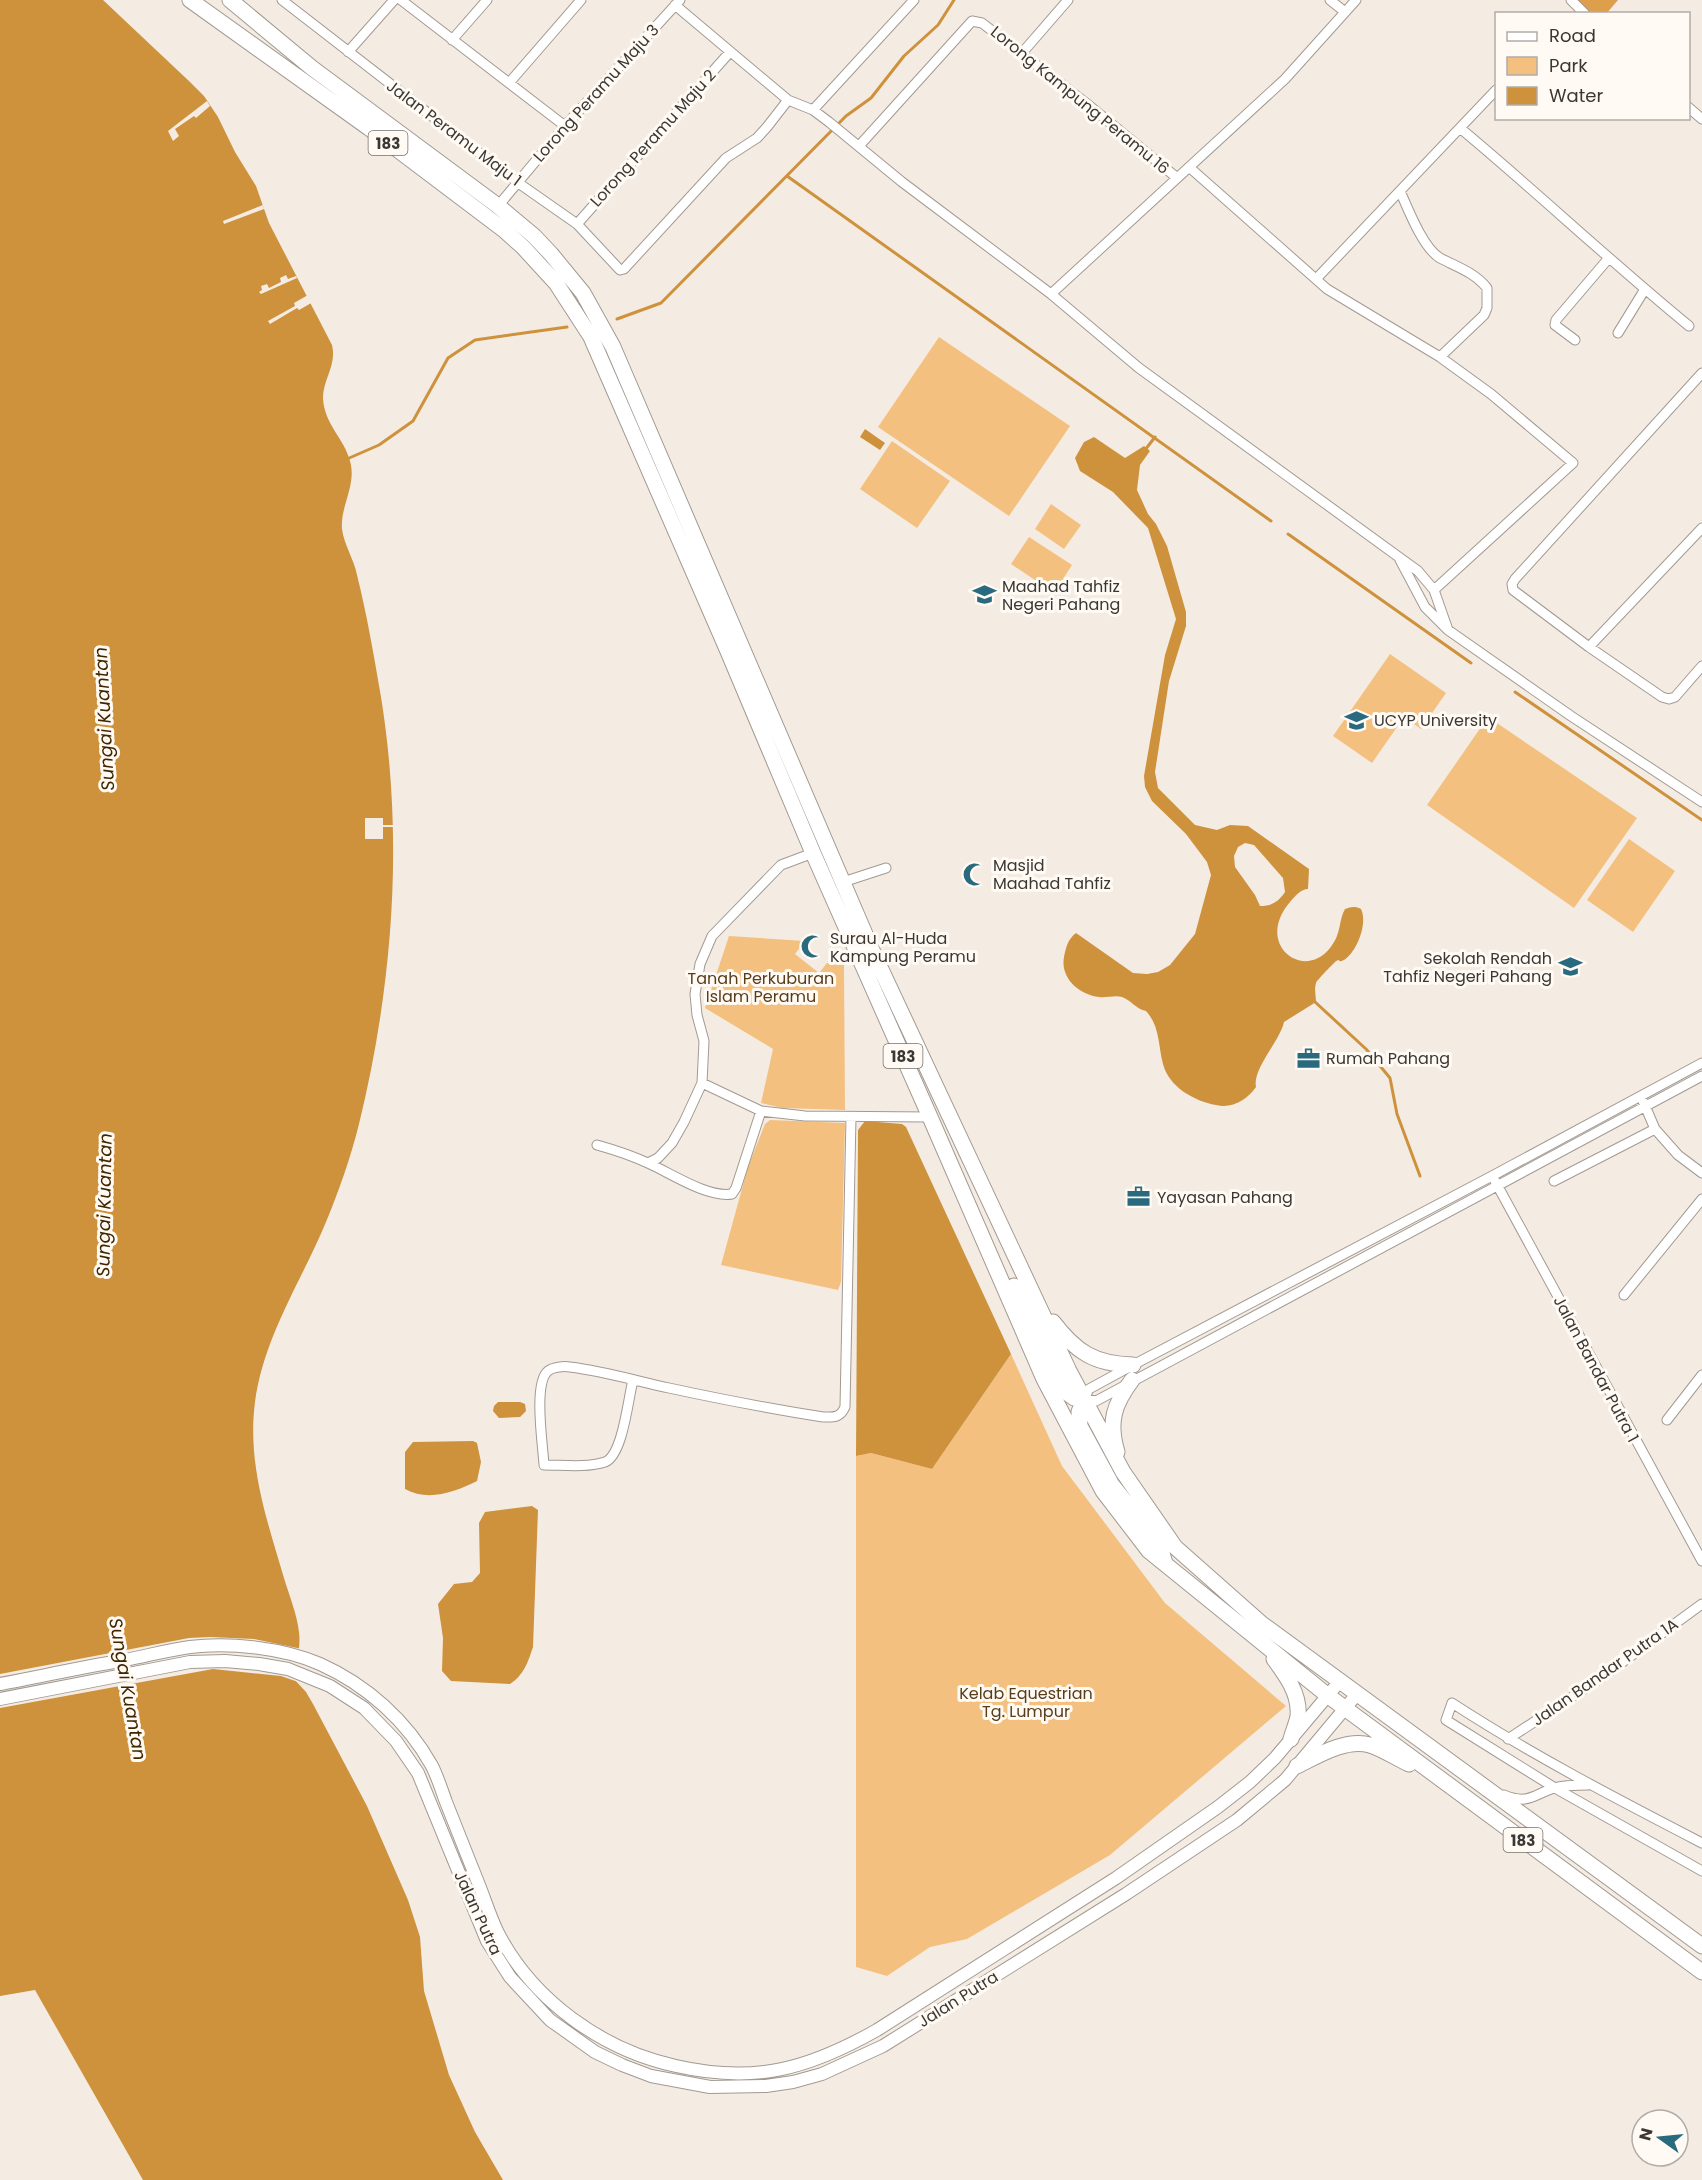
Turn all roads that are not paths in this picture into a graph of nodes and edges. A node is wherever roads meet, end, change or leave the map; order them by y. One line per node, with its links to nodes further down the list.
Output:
1 (190, 0): 41 (highway, 183)
2 (230, 0): 34 (highway, 183)
3 (282, 0): 14 (street, Jalan Peramu Maju 1)
4 (394, 0): 18 (street)
5 (401, 0): 17 (street)
6 (487, 0): 17 (street)
7 (581, 0): 21 (street)
8 (914, 0): 25 (street)
9 (1068, 0): 20 (street)
10 (1330, 0): 15 (street)
11 (1356, 0): 15 (street)
12 (1571, 0): 16 (street)
13 (678, 3): 19 (street); 27 (street, Lorong Peramu Maju 3)
14 (295, 4): 18 (street, Jalan Peramu Maju 1)
15 (1345, 12): 30 (street)
16 (1578, 12)
17 (452, 40): 21 (street)
18 (348, 52): 32 (street, Jalan Peramu Maju 1)
19 (730, 52): 23 (street); 35 (street, Lorong Peramu Maju 2)
20 (1022, 53): 29 (street, Lorong Kampung Peramu 16); 31 (street, Lorong Kampung Peramu 16)
21 (509, 83): 27 (street)
22 (1495, 92): 28 (street)
23 (788, 100): 25 (street); 35 (street, Jalan Peramu Maju 1)
24 (1690, 108): 26 (street)
25 (813, 110): 29 (street)
26 (1702, 119)
27 (566, 126): 32 (street, Lorong Peramu Maju 3)
28 (1460, 128): 33 (street); 36 (street)
29 (859, 146): 39 (street)
30 (1189, 167): 31 (street); 37 (street)
31 (1176, 177): 39 (street)
32 (517, 182): 34 (street, Lorong Peramu Maju 3); 35 (street, Jalan Peramu Maju 1)
33 (1400, 191): 37 (street); 44 (street)
34 (498, 206): 41 (highway, 183)
35 (577, 224)
36 (1608, 259): 38 (street); 43 (street)
37 (1317, 278): 44 (street)
38 (1645, 289): 40 (street); 42 (street)
39 (1051, 294): 47 (street)
40 (1689, 327)
41 (598, 333): 53 (highway, 183); 55 (highway, 183)
42 (1618, 333)
43 (1575, 340)
44 (1440, 357): 48 (street)
45 (1702, 374): 50 (street)
46 (1702, 528): 50 (street)
47 (1399, 558): 48 (street); 49 (street)
48 (1434, 590): 49 (street)
49 (1448, 630): 52 (street)
50 (1589, 647): 51 (street)
51 (1702, 666)
52 (1702, 802)
53 (813, 853): 58 (street); 63 (highway, 183)
54 (886, 868): 55 (street)
55 (843, 882): 73 (highway, 183)
56 (1702, 1063): 59 (street)
57 (1702, 1076): 60 (street)
58 (702, 1083): 61 (street); 66 (street)
59 (1640, 1096): 60 (street); 68 (street)
60 (1646, 1105): 64 (street); 68 (street)
61 (761, 1111): 62 (street); 66 (street)
62 (851, 1117): 63 (street); 76 (street)
63 (930, 1117): 71 (highway, 183)
64 (1655, 1129): 67 (street); 69 (street)
65 (597, 1144): 66 (street)
66 (648, 1163)
67 (1702, 1173)
68 (1495, 1181): 74 (street); 74 (street); 80 (street, Jalan Bandar Putra 1)
69 (1554, 1181)
70 (1702, 1198): 72 (street)
71 (993, 1264): 77 (highway); 81 (highway, 183)
72 (1624, 1294)
73 (1034, 1296): 74 (highway); 77 (highway, 183)
74 (1132, 1373): 77 (street); 77 (street); 79 (highway)
75 (1702, 1375): 78 (street)
76 (633, 1380): 76 (street)
77 (1084, 1399): 79 (highway, 183); 81 (highway)
78 (1667, 1420)
79 (1123, 1472): 84 (highway, 183)
80 (1702, 1561)
81 (1165, 1563): 83 (highway, 183)
82 (1701, 1609): 91 (street, Jalan Bandar Putra 1A)
83 (1258, 1639): 87 (highway, 183); 90 (highway)
84 (1340, 1681): 86 (highway, 183); 87 (main road, Jalan Putra)
85 (0, 1684): 90 (main road, Jalan Putra)
86 (1357, 1694): 89 (main road, Jalan Putra); 95 (highway, 183)
87 (1327, 1695): 89 (highway, 183); 90 (main road, Jalan Putra)
88 (0, 1699): 92 (main road, Jalan Putra)
89 (1345, 1708): 92 (main road, Jalan Putra); 93 (highway, 183)
90 (1291, 1739)
91 (1508, 1739): 94 (street, Jalan Bandar Putra 1A); 96 (street, Jalan Bandar Putra 1A)
92 (1297, 1766): 93 (highway)
93 (1446, 1783): 101 (highway, 183)
94 (1588, 1785): 96 (street); 97 (street, Jalan Bandar Putra 1A)
95 (1484, 1787): 96 (street); 100 (highway, 183)
96 (1555, 1788): 99 (street)
97 (1702, 1844)
98 (1702, 1857): 99 (street)
99 (1699, 1869)
100 (1702, 1946)
101 (1702, 1972)

